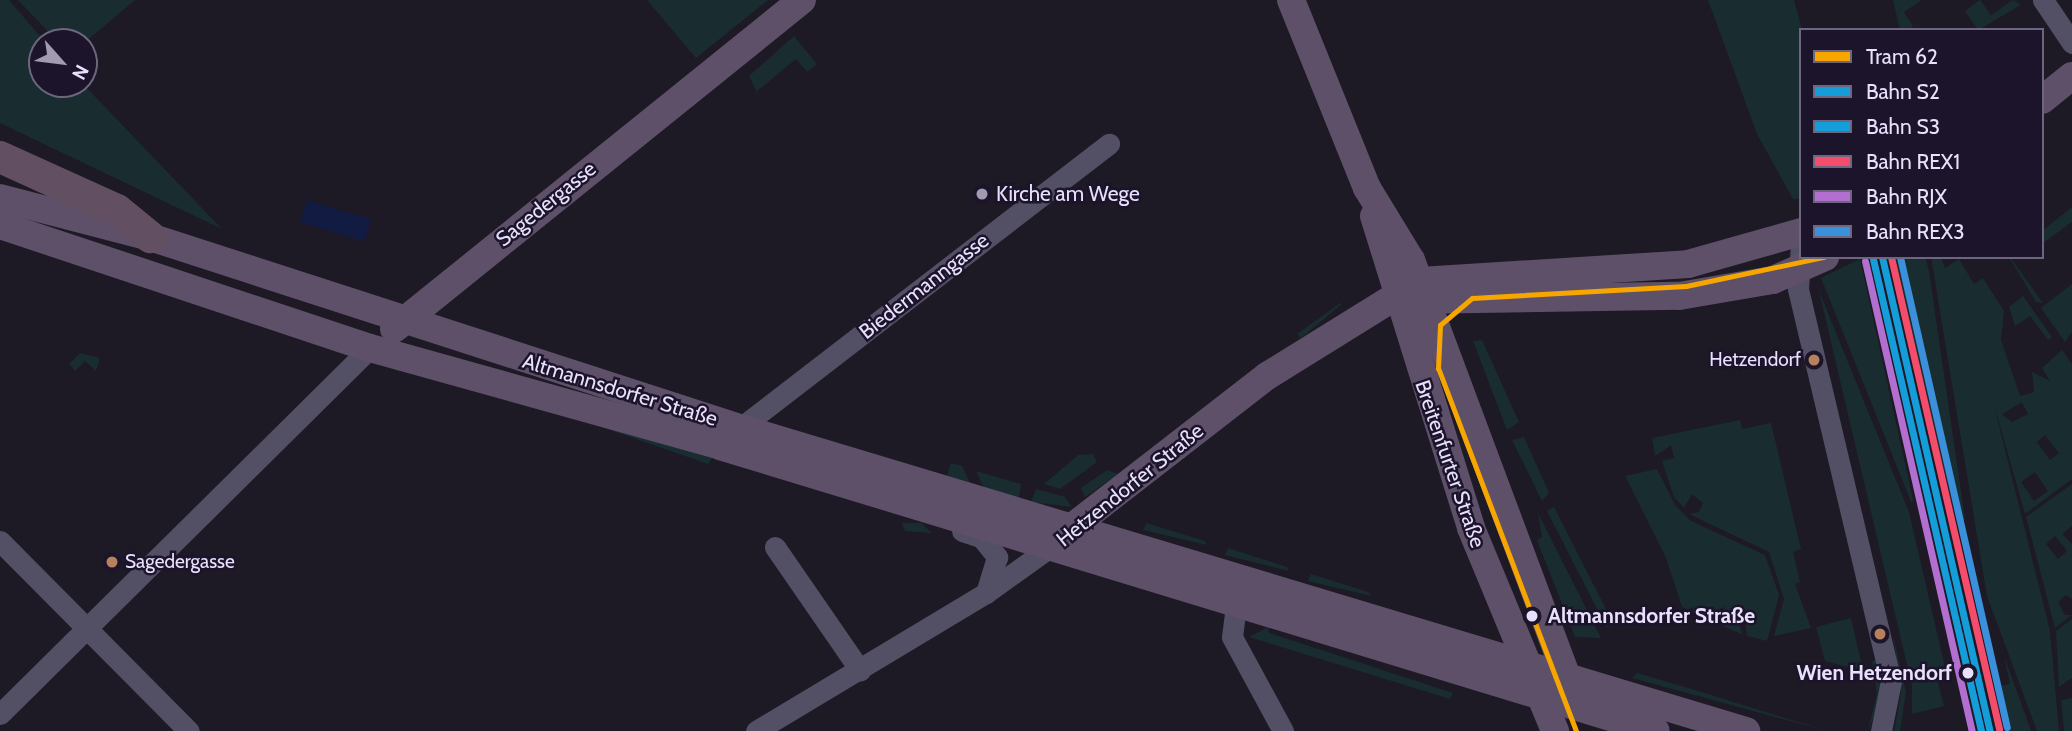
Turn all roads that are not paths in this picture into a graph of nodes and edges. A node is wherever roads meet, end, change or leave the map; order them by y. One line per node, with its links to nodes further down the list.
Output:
1 (802, 0): 18 (main road, Sagedergasse)
2 (2043, 0): 4 (street)
3 (1299, 3): 16 (main road, Breitenfurter Straße)
4 (2072, 43)
5 (2072, 76): 6 (main road)
6 (2044, 98)
7 (1109, 144): 20 (street, Biedermanngasse)
8 (0, 157): 12 (highway)
9 (0, 198): 12 (main road, Altmannsdorfer Straße)
10 (0, 225): 19 (main road, Altmannsdorfer Straße)
11 (1799, 233): 16 (main road, Hetzendorfer Straße)
12 (149, 237): 18 (main road, Altmannsdorfer Straße)
13 (1799, 253): 15 (street)
14 (1821, 259): 15 (main road)
15 (1795, 272): 17 (main road); 40 (street)
16 (1415, 294): 17 (main road, Breitenfurter Straße); 17 (main road); 22 (main road, Hetzendorfer Straße); 28 (main road, Breitenfurter Straße)
17 (1457, 319): 30 (main road, Breitenfurter Straße)
18 (405, 320): 19 (main road, Sagedergasse); 20 (main road, Altmannsdorfer Straße)
19 (370, 348): 21 (main road, Altmannsdorfer Straße); 27 (street, Sagedergasse)
20 (740, 428): 22 (main road, Altmannsdorfer Straße)
21 (913, 504): 22 (main road, Altmannsdorfer Straße); 25 (street, Altmannsdorfer Straße)
22 (1062, 538): 25 (street, Hetzendorfer Straße); 26 (main road, Altmannsdorfer Straße)
23 (0, 541): 27 (street)
24 (775, 547): 29 (street)
25 (986, 593): 29 (street, Hetzendorfer Straße)
26 (1237, 593): 28 (main road, Altmannsdorfer Straße); 31 (main road, Altmannsdorfer Straße); 36 (street)
27 (86, 626): 32 (street, Sagedergasse); 34 (street)
28 (1526, 669): 30 (main road, Altmannsdorfer Straße); 31 (main road, Breitenfurter Straße)
29 (860, 670): 35 (street, Hetzendorfer Straße)
30 (1569, 681): 33 (main road, Breitenfurter Straße); 39 (main road, Altmannsdorfer Straße)
31 (1537, 698): 33 (main road, Altmannsdorfer Straße); 37 (main road, Breitenfurter Straße)
32 (0, 714)
33 (1581, 720): 38 (main road, Altmannsdorfer Straße)
34 (189, 731)
35 (756, 731)
36 (1283, 731)
37 (1555, 731)
38 (1656, 731)
39 (1746, 731)
40 (1881, 731)

